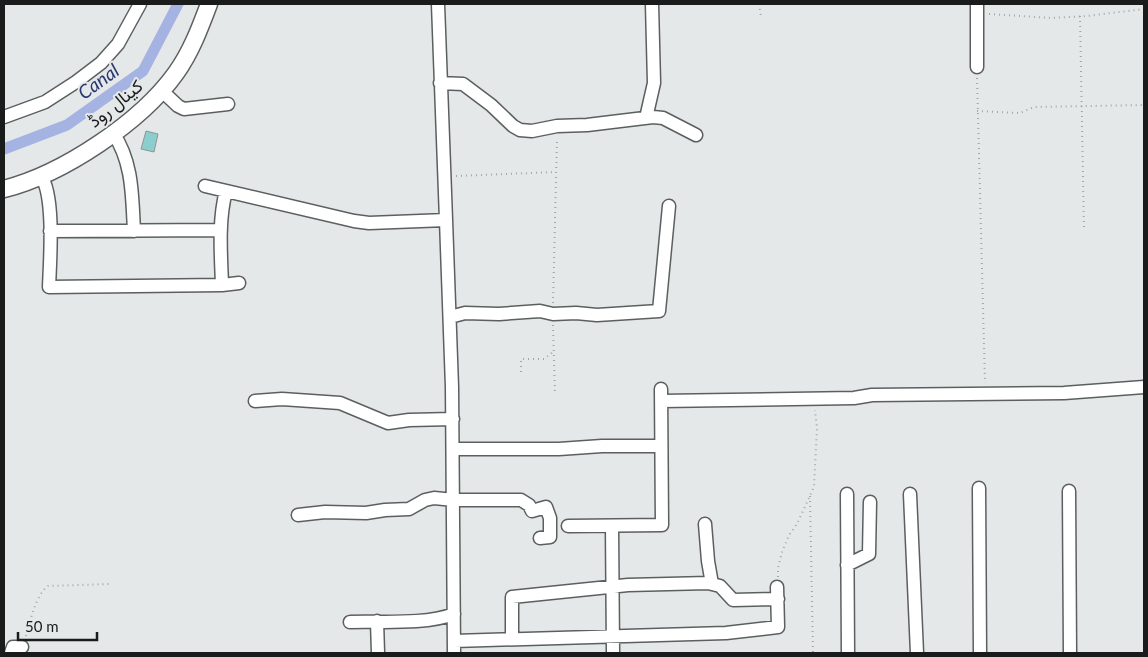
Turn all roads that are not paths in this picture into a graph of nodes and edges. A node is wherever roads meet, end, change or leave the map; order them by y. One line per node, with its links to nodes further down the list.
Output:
1 (140, 4): 10 (street)
2 (208, 4): 8 (street, کینال روڈ)
3 (438, 4): 7 (street)
4 (652, 4): 11 (street)
5 (977, 9): 6 (street)
6 (977, 67)
7 (440, 83): 11 (street); 19 (street)
8 (162, 90): 9 (street); 12 (street, کینال روڈ)
9 (228, 104)
10 (4, 117)
11 (646, 118): 13 (street)
12 (112, 133): 14 (street, کینال روڈ); 20 (street)
13 (696, 135)
14 (41, 176): 16 (street, کینال روڈ); 22 (street)
15 (205, 186): 17 (street)
16 (4, 189)
17 (226, 191): 19 (street); 21 (street)
18 (668, 206): 25 (street)
19 (446, 220): 25 (street)
20 (134, 230): 21 (street); 22 (street)
21 (221, 230): 24 (street)
22 (50, 231): 24 (street)
23 (239, 283): 24 (street)
24 (222, 284)
25 (450, 317): 28 (street)
26 (1144, 388): 29 (street)
27 (255, 401): 28 (street)
28 (453, 419): 30 (street)
29 (661, 446): 30 (street); 40 (street)
30 (453, 449): 35 (street)
31 (979, 488): 55 (street)
32 (1069, 491): 56 (street)
33 (846, 494): 42 (street)
34 (910, 494): 54 (street)
35 (454, 500): 37 (street); 41 (street); 45 (street)
36 (870, 502): 42 (street)
37 (298, 515)
38 (705, 524): 43 (street)
39 (568, 526): 40 (street)
40 (612, 526): 44 (street)
41 (540, 538)
42 (847, 566): 53 (street)
43 (712, 584): 44 (street); 48 (street)
44 (613, 588): 48 (street); 49 (street)
45 (454, 614): 46 (street); 50 (street)
46 (377, 621): 47 (street); 51 (street)
47 (350, 622)
48 (613, 637): 49 (street); 52 (street)
49 (512, 639): 50 (street)
50 (454, 647)
51 (378, 653)
52 (613, 653)
53 (848, 653)
54 (917, 653)
55 (980, 653)
56 (1070, 653)

